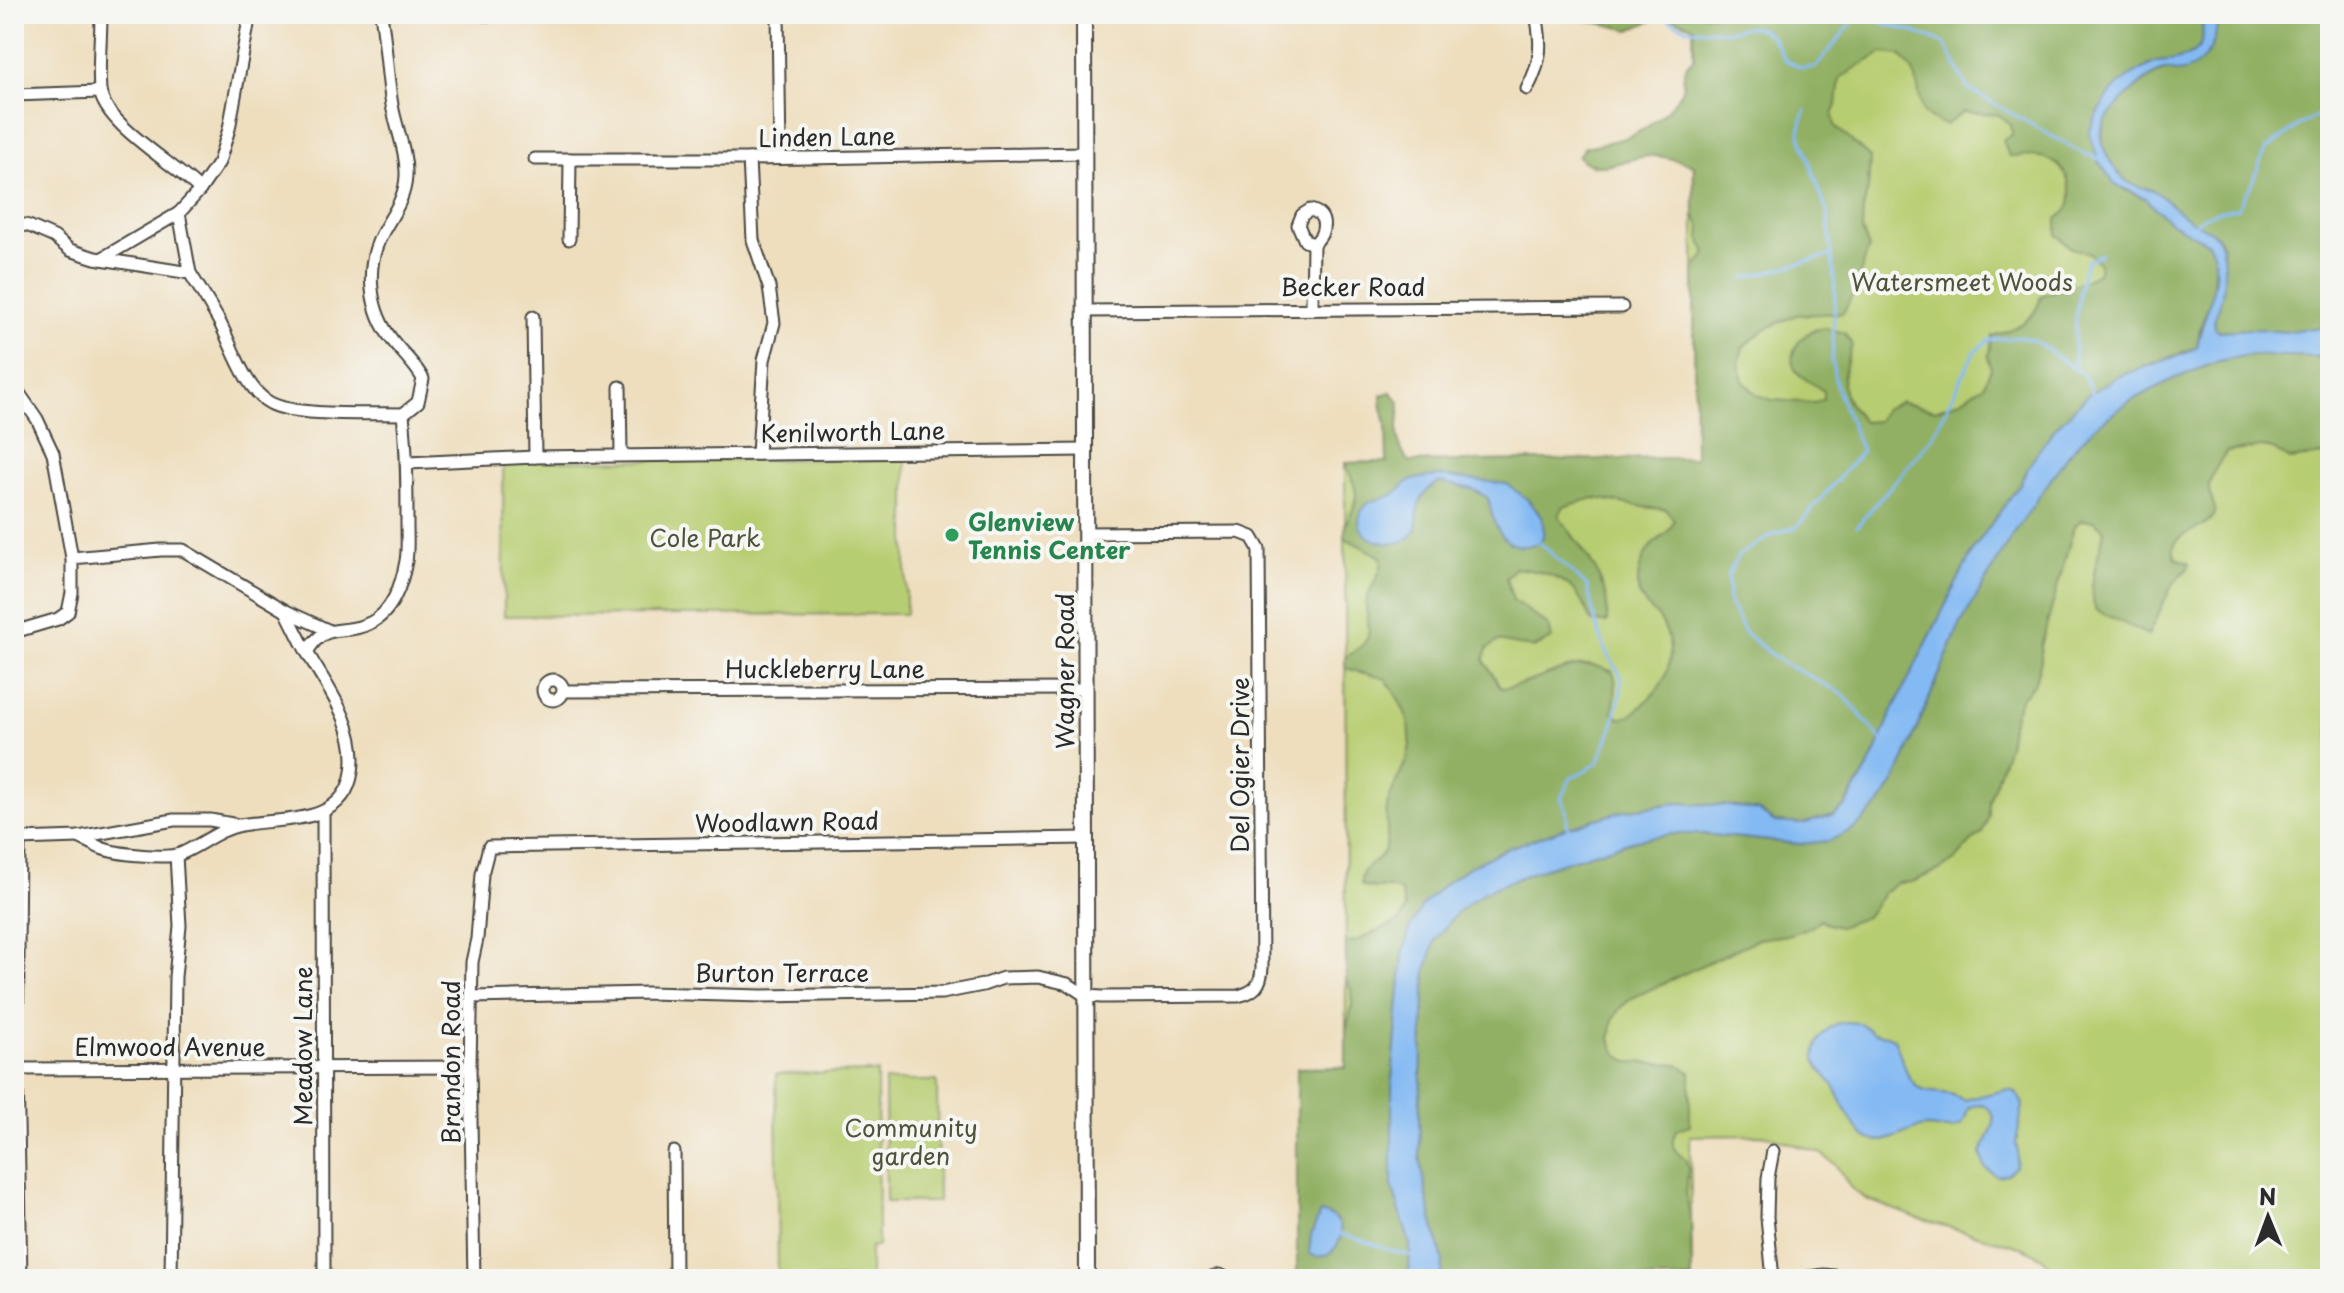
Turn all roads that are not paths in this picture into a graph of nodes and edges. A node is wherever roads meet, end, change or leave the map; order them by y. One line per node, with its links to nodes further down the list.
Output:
1 (101, 14): 10 (street)
2 (250, 14): 17 (street)
3 (381, 14): 30 (street)
4 (520, 14): 8 (street)
5 (778, 14): 13 (street)
6 (1084, 14): 12 (street, Wagner Road)
7 (1536, 14): 9 (street)
8 (484, 15)
9 (1527, 89)
10 (100, 92): 11 (street); 17 (street)
11 (14, 95)
12 (1085, 153): 13 (street, Linden Lane); 26 (street, Wagner Road)
13 (780, 158): 16 (street, Linden Lane)
14 (535, 159): 15 (street, Linden Lane)
15 (570, 159): 16 (street, Linden Lane); 20 (street)
16 (749, 159): 32 (street)
17 (200, 190): 18 (street)
18 (179, 213): 22 (street); 23 (street)
19 (14, 223): 22 (street)
20 (569, 239)
21 (1313, 244): 25 (street)
22 (101, 259): 23 (street)
23 (190, 273): 30 (street)
24 (1622, 307): 25 (street, Becker Road)
25 (1312, 308): 26 (street, Becker Road)
26 (1085, 311): 31 (street, Wagner Road)
27 (533, 317): 34 (street)
28 (14, 386): 37 (street)
29 (620, 387): 33 (street)
30 (403, 414): 35 (street)
31 (1085, 450): 32 (street, Kenilworth Lane); 36 (street, Wagner Road)
32 (758, 454): 33 (street, Kenilworth Lane)
33 (621, 455): 34 (street, Kenilworth Lane)
34 (535, 457): 35 (street, Kenilworth Lane)
35 (408, 463): 39 (street)
36 (1085, 533): 42 (street, Wagner Road); 51 (street, Del Ogier Drive)
37 (72, 558): 38 (street); 40 (street)
38 (286, 611): 39 (street); 41 (street)
39 (331, 631): 41 (street)
40 (14, 632)
41 (307, 652): 44 (street)
42 (1086, 689): 43 (street, Huckleberry Lane); 48 (street, Wagner Road)
43 (564, 691)
44 (323, 813): 45 (street); 53 (street, Meadow Lane)
45 (239, 825): 46 (street); 50 (street)
46 (79, 837): 47 (street); 50 (street)
47 (17, 838): 55 (street)
48 (1086, 838): 49 (street, Woodlawn Road); 51 (street, Wagner Road)
49 (489, 847): 52 (street, Brandon Road)
50 (176, 855): 56 (street)
51 (1086, 996): 52 (street, Burton Terrace); 64 (street, Wagner Road)
52 (471, 997): 54 (street, Brandon Road)
53 (324, 1067): 54 (street, Elmwood Avenue); 56 (street, Elmwood Avenue); 61 (street, Meadow Lane)
54 (470, 1067): 62 (street, Brandon Road)
55 (16, 1069): 56 (street, Elmwood Avenue); 59 (street)
56 (173, 1069): 60 (street)
57 (1773, 1151): 67 (street)
58 (674, 1152): 63 (street)
59 (21, 1279)
60 (171, 1279)
61 (324, 1279)
62 (474, 1279)
63 (675, 1279)
64 (1087, 1279)
65 (1208, 1279): 66 (street)
66 (1229, 1279)
67 (1773, 1279)
68 (1795, 1279): 69 (street)
69 (1862, 1279)

